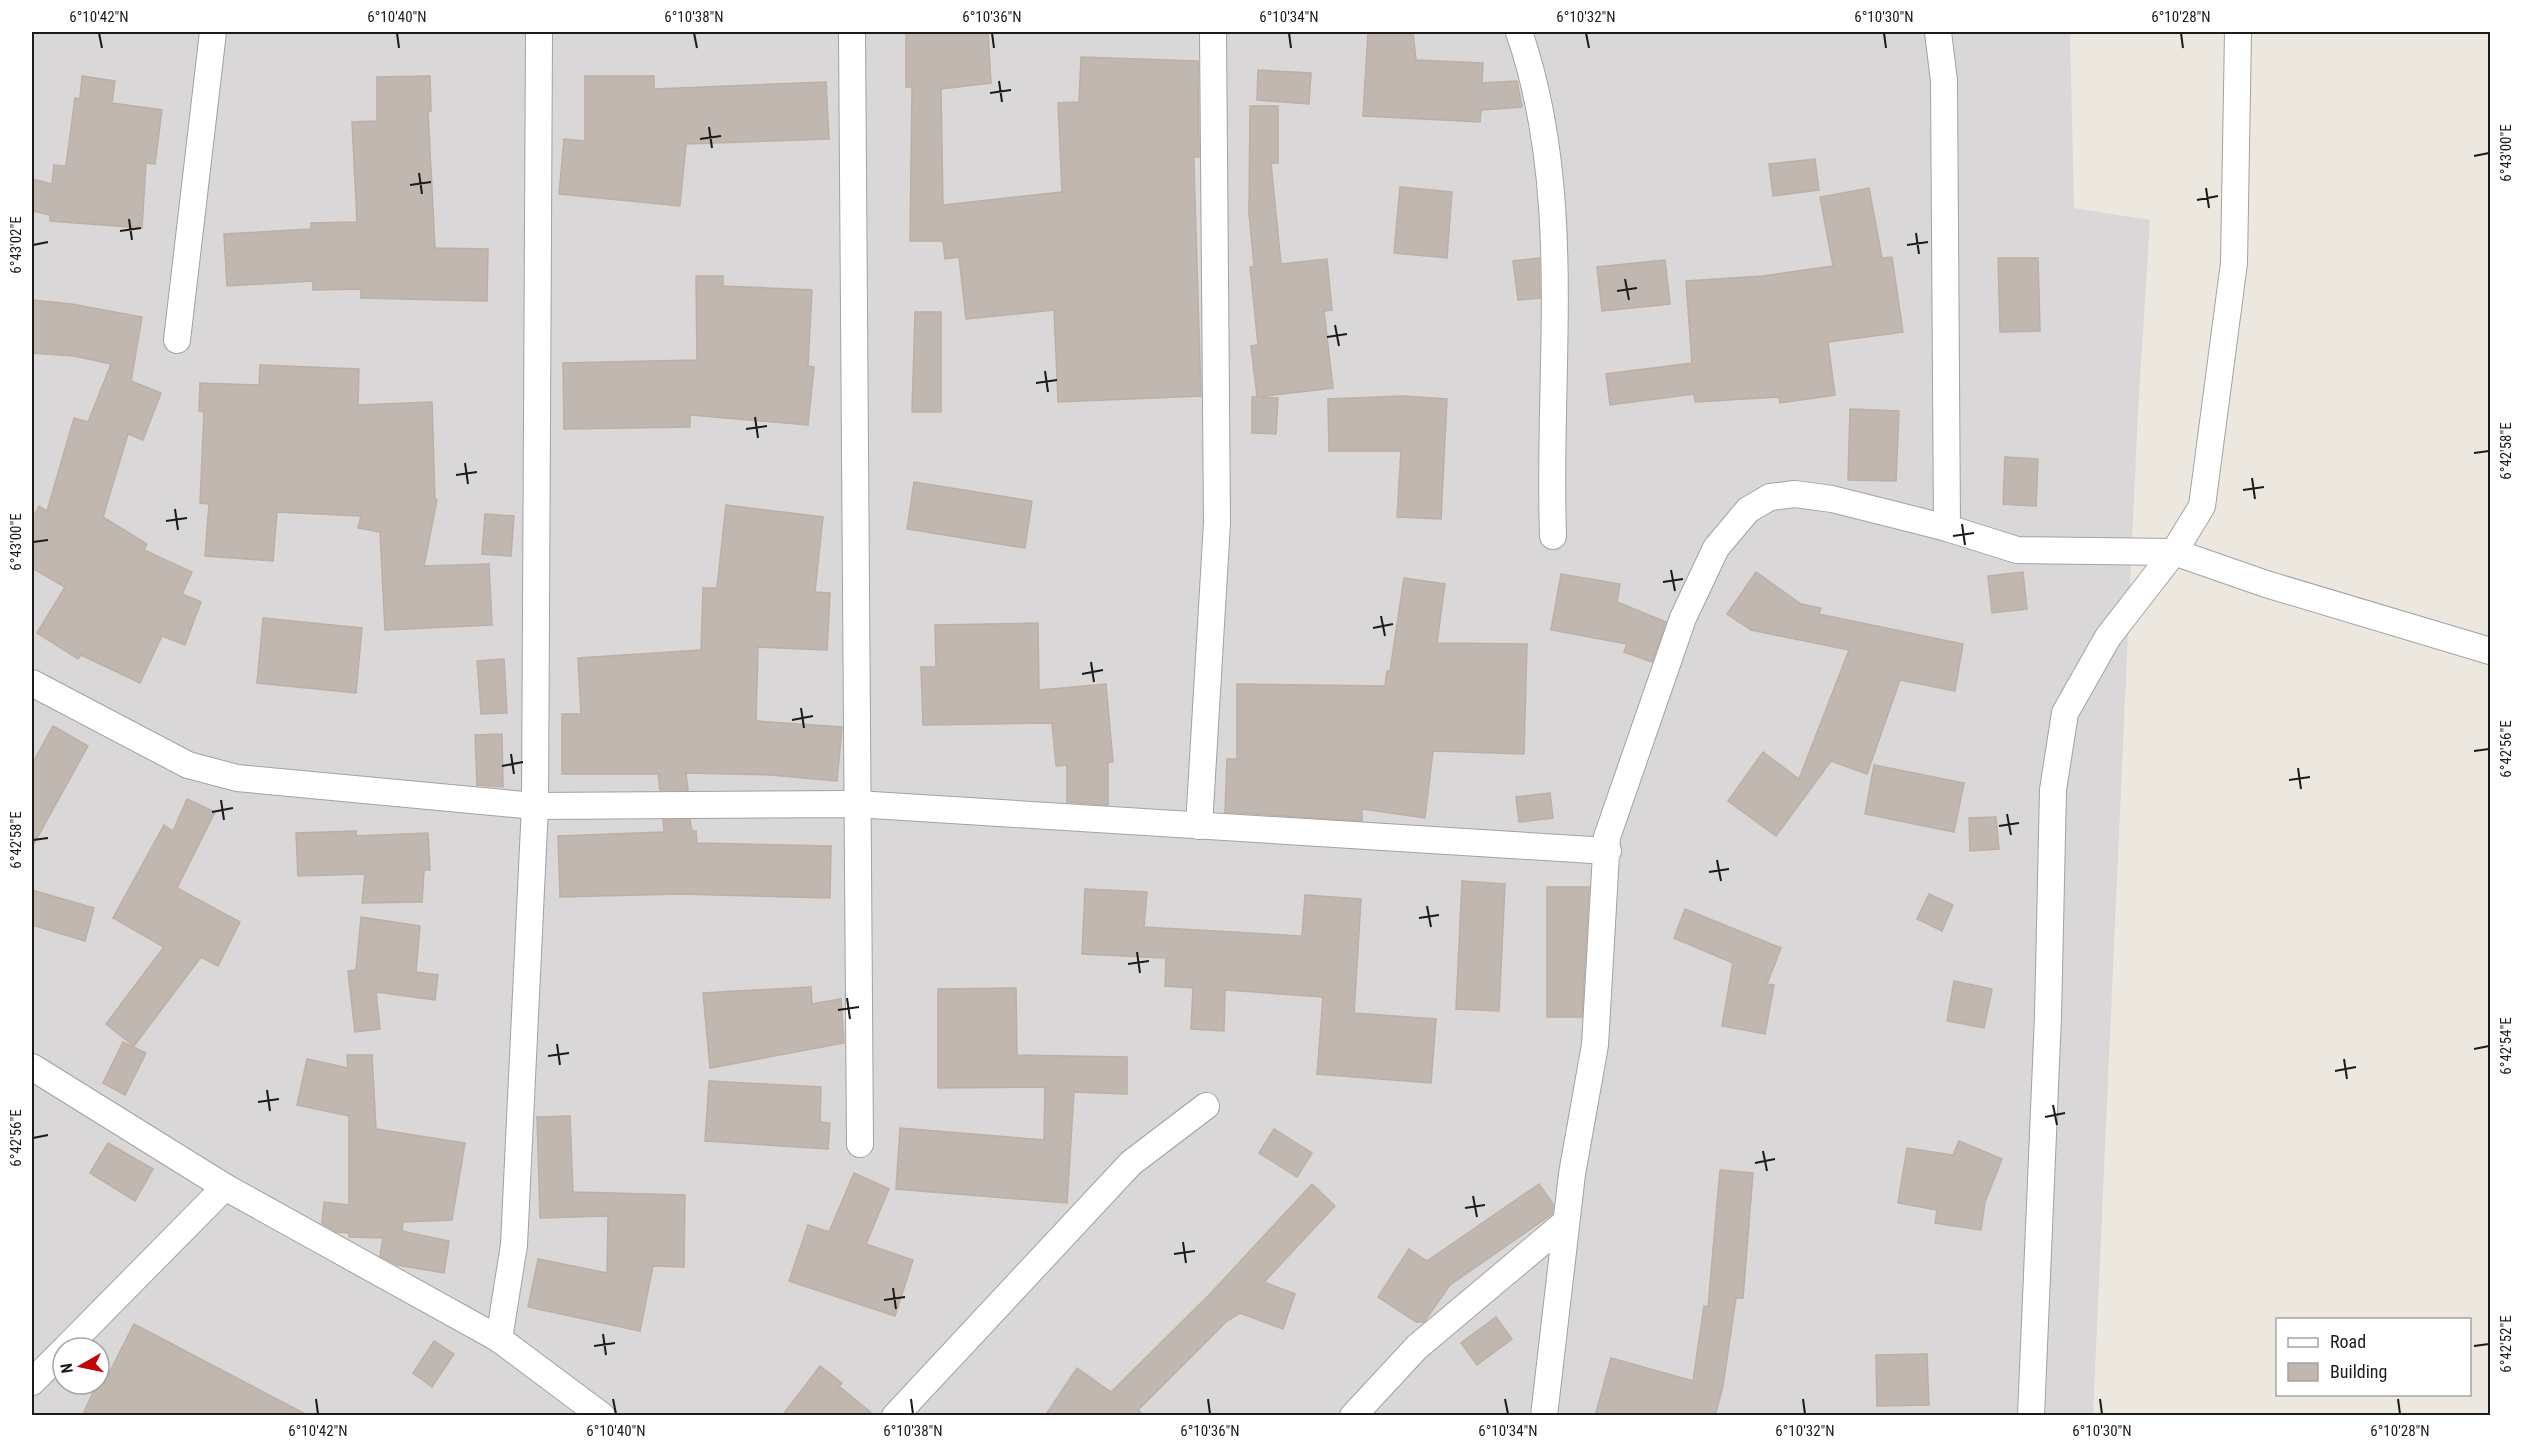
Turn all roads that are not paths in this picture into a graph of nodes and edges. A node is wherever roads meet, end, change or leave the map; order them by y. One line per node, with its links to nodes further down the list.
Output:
1 (213, 32): 8 (street)
2 (539, 32): 15 (street)
3 (852, 32): 14 (street)
4 (1213, 32): 16 (street)
5 (1519, 32): 10 (street)
6 (1938, 32): 9 (street)
7 (2238, 32): 11 (street)
8 (177, 340)
9 (1947, 528): 11 (street); 17 (street)
10 (1553, 536)
11 (2174, 552): 12 (street); 31 (street)
12 (2490, 651)
13 (32, 683): 15 (street)
14 (856, 804): 15 (street); 16 (street); 20 (street)
15 (535, 806): 24 (street)
16 (1199, 826): 17 (street)
17 (1608, 851): 22 (street)
18 (32, 1067): 21 (street)
19 (1206, 1106): 28 (street)
20 (860, 1144)
21 (225, 1187): 23 (street); 24 (street)
22 (1566, 1222): 29 (street); 30 (street)
23 (77, 1336)
24 (499, 1339): 27 (street)
25 (51, 1362): 26 (street)
26 (32, 1382)
27 (602, 1416)
28 (895, 1416)
29 (1353, 1416)
30 (1544, 1416)
31 (2031, 1416)

